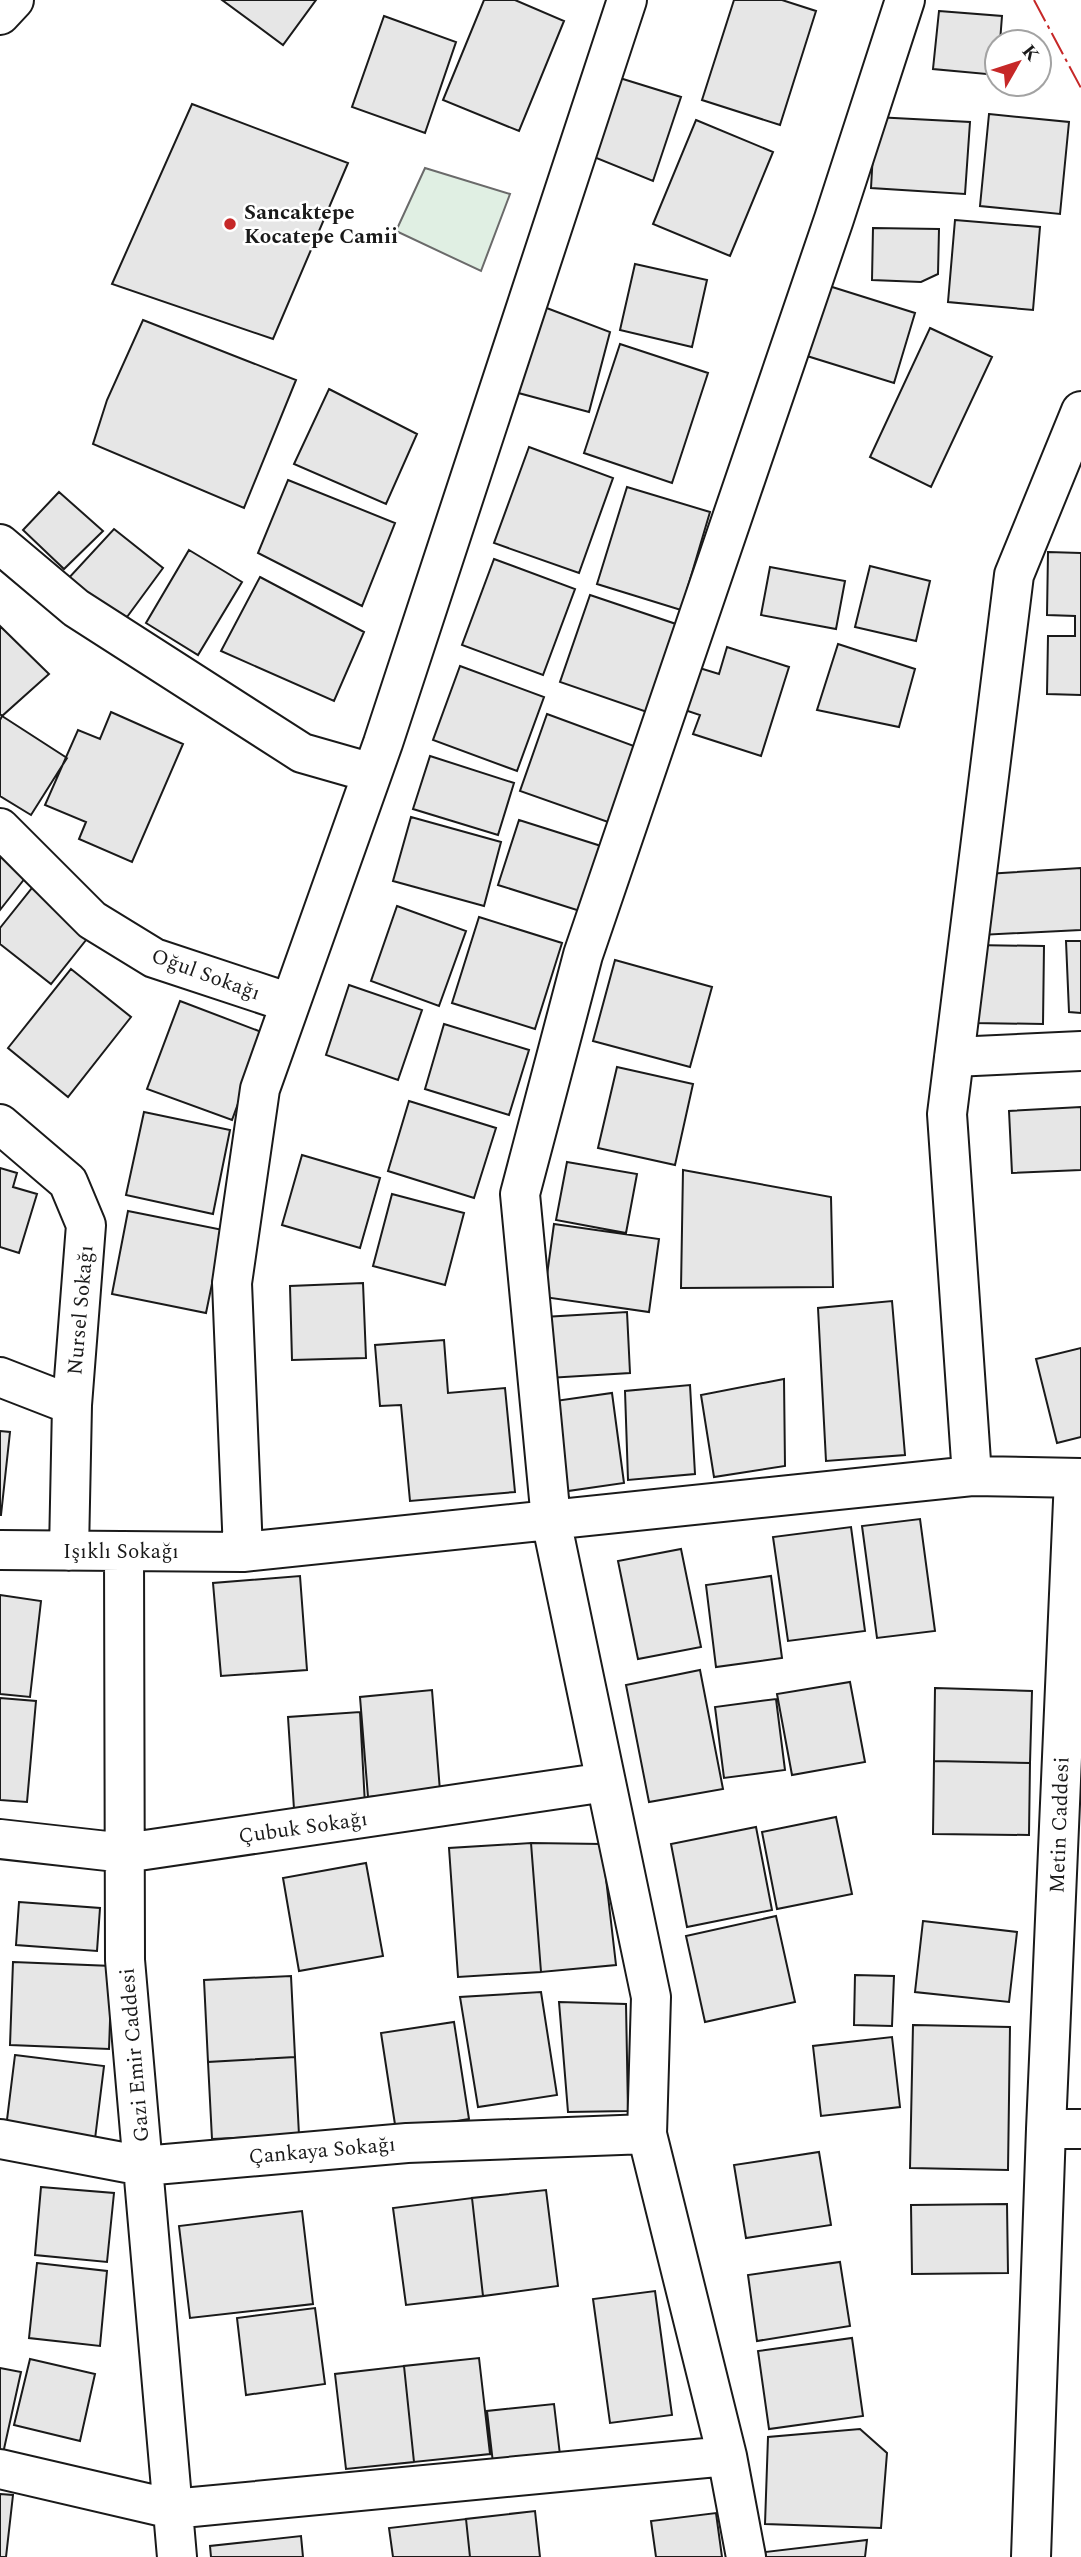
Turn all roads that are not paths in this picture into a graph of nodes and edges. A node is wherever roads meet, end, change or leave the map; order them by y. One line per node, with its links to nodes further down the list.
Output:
1 (14, 0): 4 (street)
2 (627, 0): 7 (street)
3 (905, 0): 17 (street)
4 (0, 15)
5 (1081, 411): 11 (street)
6 (0, 544): 7 (street)
7 (372, 774): 9 (street)
8 (0, 828): 9 (street, Oğul Sokağı)
9 (290, 1003): 21 (street)
10 (1081, 1051): 11 (street)
11 (954, 1057): 15 (street)
12 (0, 1124): 14 (street, Nursel Sokağı)
13 (0, 1377): 14 (street)
14 (72, 1405): 19 (street, Nursel Sokağı)
15 (972, 1476): 16 (street, Işıklı Sokağı); 17 (street, Işıklı Sokağı)
16 (1078, 1478): 23 (street, Metin Caddesi)
17 (551, 1520): 21 (street, Işıklı Sokağı); 22 (street)
18 (0, 1550): 19 (street, Işıklı Sokağı)
19 (69, 1550): 20 (street, Işıklı Sokağı)
20 (124, 1551): 21 (street, Işıklı Sokağı); 25 (street, Gazi Emir Caddesi)
21 (243, 1552)
22 (606, 1782): 25 (street, Çubuk Sokağı); 27 (street)
23 (1070, 1809): 26 (street, Metin Caddesi)
24 (0, 1839): 25 (street, Çubuk Sokağı)
25 (125, 1853): 29 (street, Gazi Emir Caddesi)
26 (1064, 2129): 35 (street, Metin Caddesi)
27 (647, 2134): 29 (street, Çankaya Sokağı); 30 (street)
28 (0, 2139): 29 (street, Çankaya Sokağı)
29 (143, 2166): 32 (street, Gazi Emir Caddesi)
30 (727, 2456): 32 (street); 34 (street)
31 (0, 2469): 32 (street)
32 (172, 2510): 33 (street, Gazi Emir Caddesi)
33 (177, 2557)
34 (746, 2557)
35 (1031, 2557)

